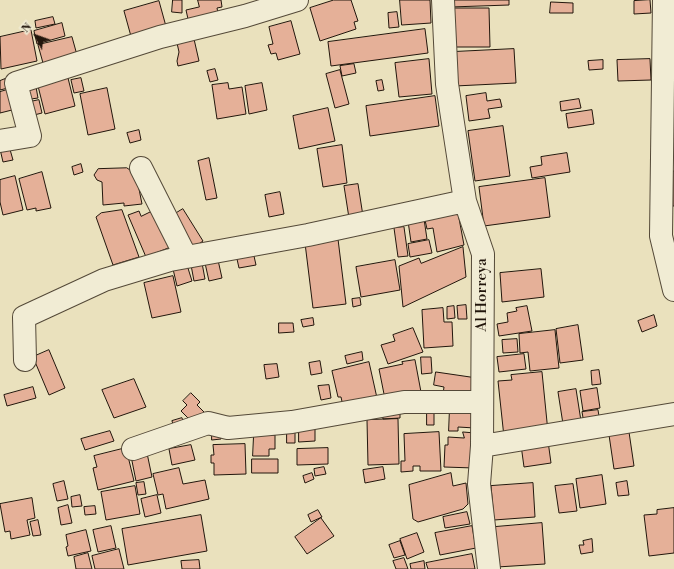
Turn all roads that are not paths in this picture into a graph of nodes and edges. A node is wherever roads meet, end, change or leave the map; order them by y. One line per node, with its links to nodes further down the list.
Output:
1 (298, 0): 5 (street)
2 (444, 0): 7 (street, Al Horreya)
3 (667, 1): 4 (street)
4 (669, 124): 9 (street)
5 (0, 141)
6 (141, 168): 8 (street)
7 (465, 201): 8 (street); 11 (street, Al Horreya)
8 (186, 257): 10 (street)
9 (674, 290)
10 (25, 360)
11 (481, 402): 13 (street, Al Horreya); 14 (street)
12 (674, 414): 13 (street)
13 (482, 446): 15 (street, Al Horreya)
14 (133, 449)
15 (489, 569)

